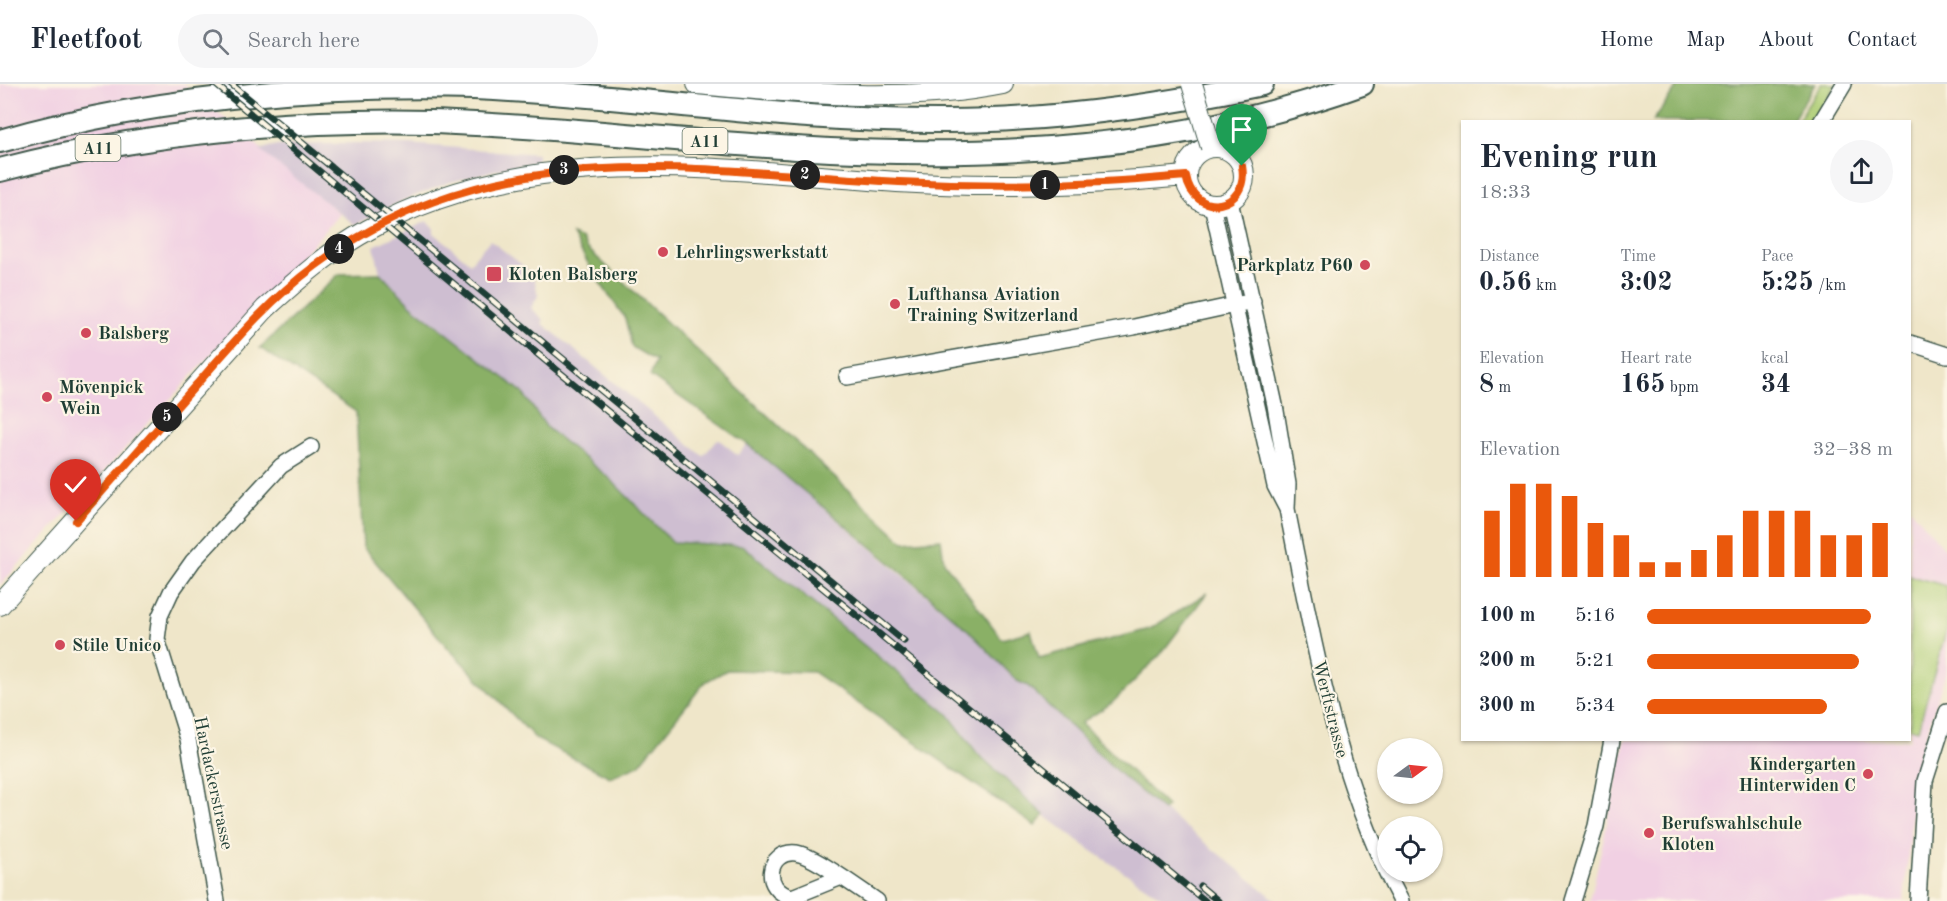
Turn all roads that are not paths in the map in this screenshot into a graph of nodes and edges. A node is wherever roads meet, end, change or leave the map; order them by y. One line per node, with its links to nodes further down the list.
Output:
1 (697, 84): 2 (main road)
2 (1003, 84)
3 (1192, 84): 11 (main road, bridge)
4 (1245, 84): 8 (highway, A11)
5 (1262, 84): 8 (highway)
6 (1362, 84): 12 (highway, A11)
7 (1844, 84): 9 (street)
8 (1143, 106): 10 (highway, A11)
9 (1822, 120)
10 (0, 141)
11 (1211, 147): 13 (main road); 14 (main road)
12 (0, 170)
13 (1186, 176): 14 (main road); 22 (main road)
14 (1221, 203): 15 (street, Werftstrasse); 16 (street, Werftstrasse)
15 (1253, 301): 16 (street); 21 (street, Werftstrasse)
16 (1236, 305): 19 (street); 21 (street, Werftstrasse)
17 (1911, 343): 18 (street)
18 (1947, 355)
19 (847, 377)
20 (311, 447): 26 (street, Hardackerstrasse)
21 (1287, 509): 28 (street, Werftstrasse)
22 (0, 605)
23 (1947, 712): 30 (street)
24 (1612, 741): 29 (street)
25 (839, 878): 27 (street)
26 (220, 901)
27 (877, 901)
28 (1401, 901)
29 (1573, 901)
30 (1918, 901)

